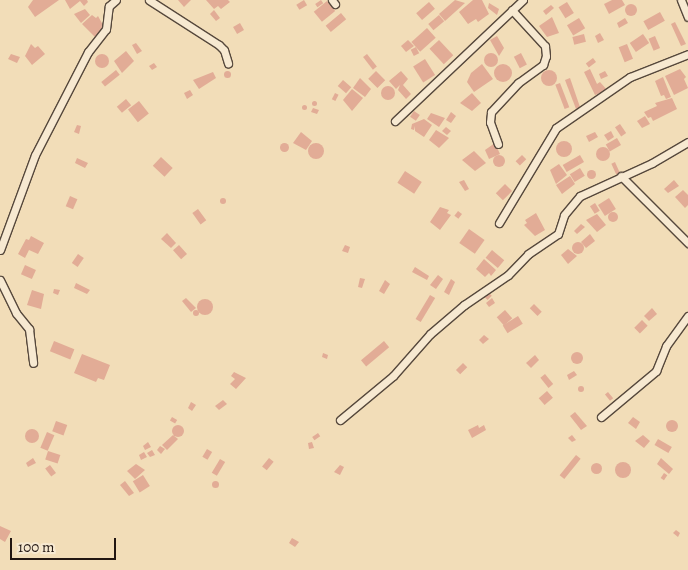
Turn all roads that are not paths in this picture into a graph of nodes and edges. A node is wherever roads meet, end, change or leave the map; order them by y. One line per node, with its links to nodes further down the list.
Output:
1 (116, 0): 15 (street)
2 (149, 0): 8 (street)
3 (523, 0): 5 (street)
4 (681, 0): 6 (street)
5 (512, 10): 9 (street); 11 (street)
6 (688, 17)
7 (688, 54): 13 (street)
8 (228, 63)
9 (395, 121)
10 (688, 142): 12 (street)
11 (498, 144)
12 (621, 176): 14 (street); 20 (street)
13 (499, 223)
14 (688, 243)
15 (0, 250)
16 (0, 280): 18 (street)
17 (688, 316): 19 (street)
18 (33, 364)
19 (601, 417)
20 (340, 420)

